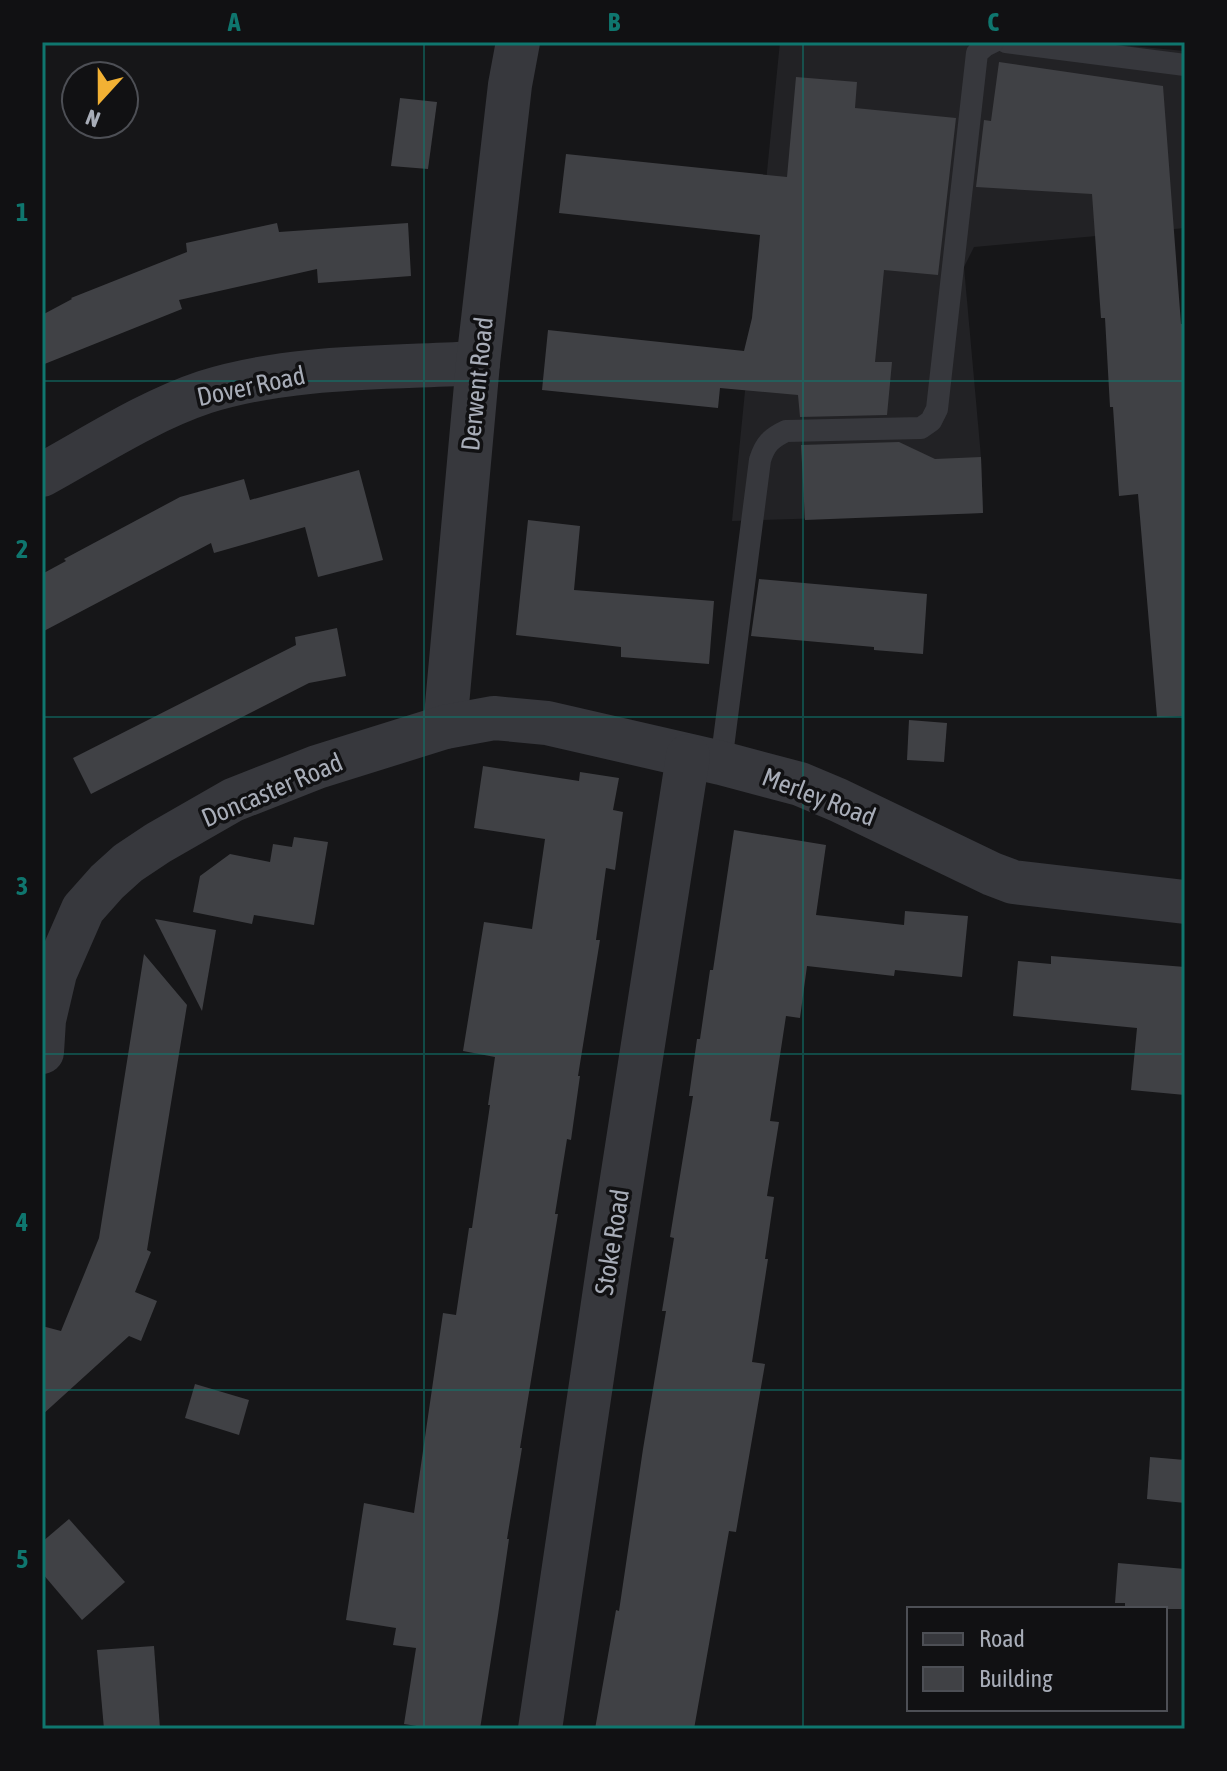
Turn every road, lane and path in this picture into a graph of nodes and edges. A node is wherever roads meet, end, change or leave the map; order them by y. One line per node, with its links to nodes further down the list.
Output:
1 (518, 42): 5 (street, Derwent Road)
2 (993, 42): 8 (lane)
3 (1006, 42): 4 (lane)
4 (1185, 65)
5 (478, 363): 6 (street, Dover Road); 7 (street, Derwent Road)
6 (42, 475)
7 (445, 727): 8 (street, Merley Road); 10 (street, Doncaster Road)
8 (705, 760): 9 (street, Merley Road); 11 (street, Stoke Road)
9 (1185, 902)
10 (43, 1030)
11 (540, 1729)

